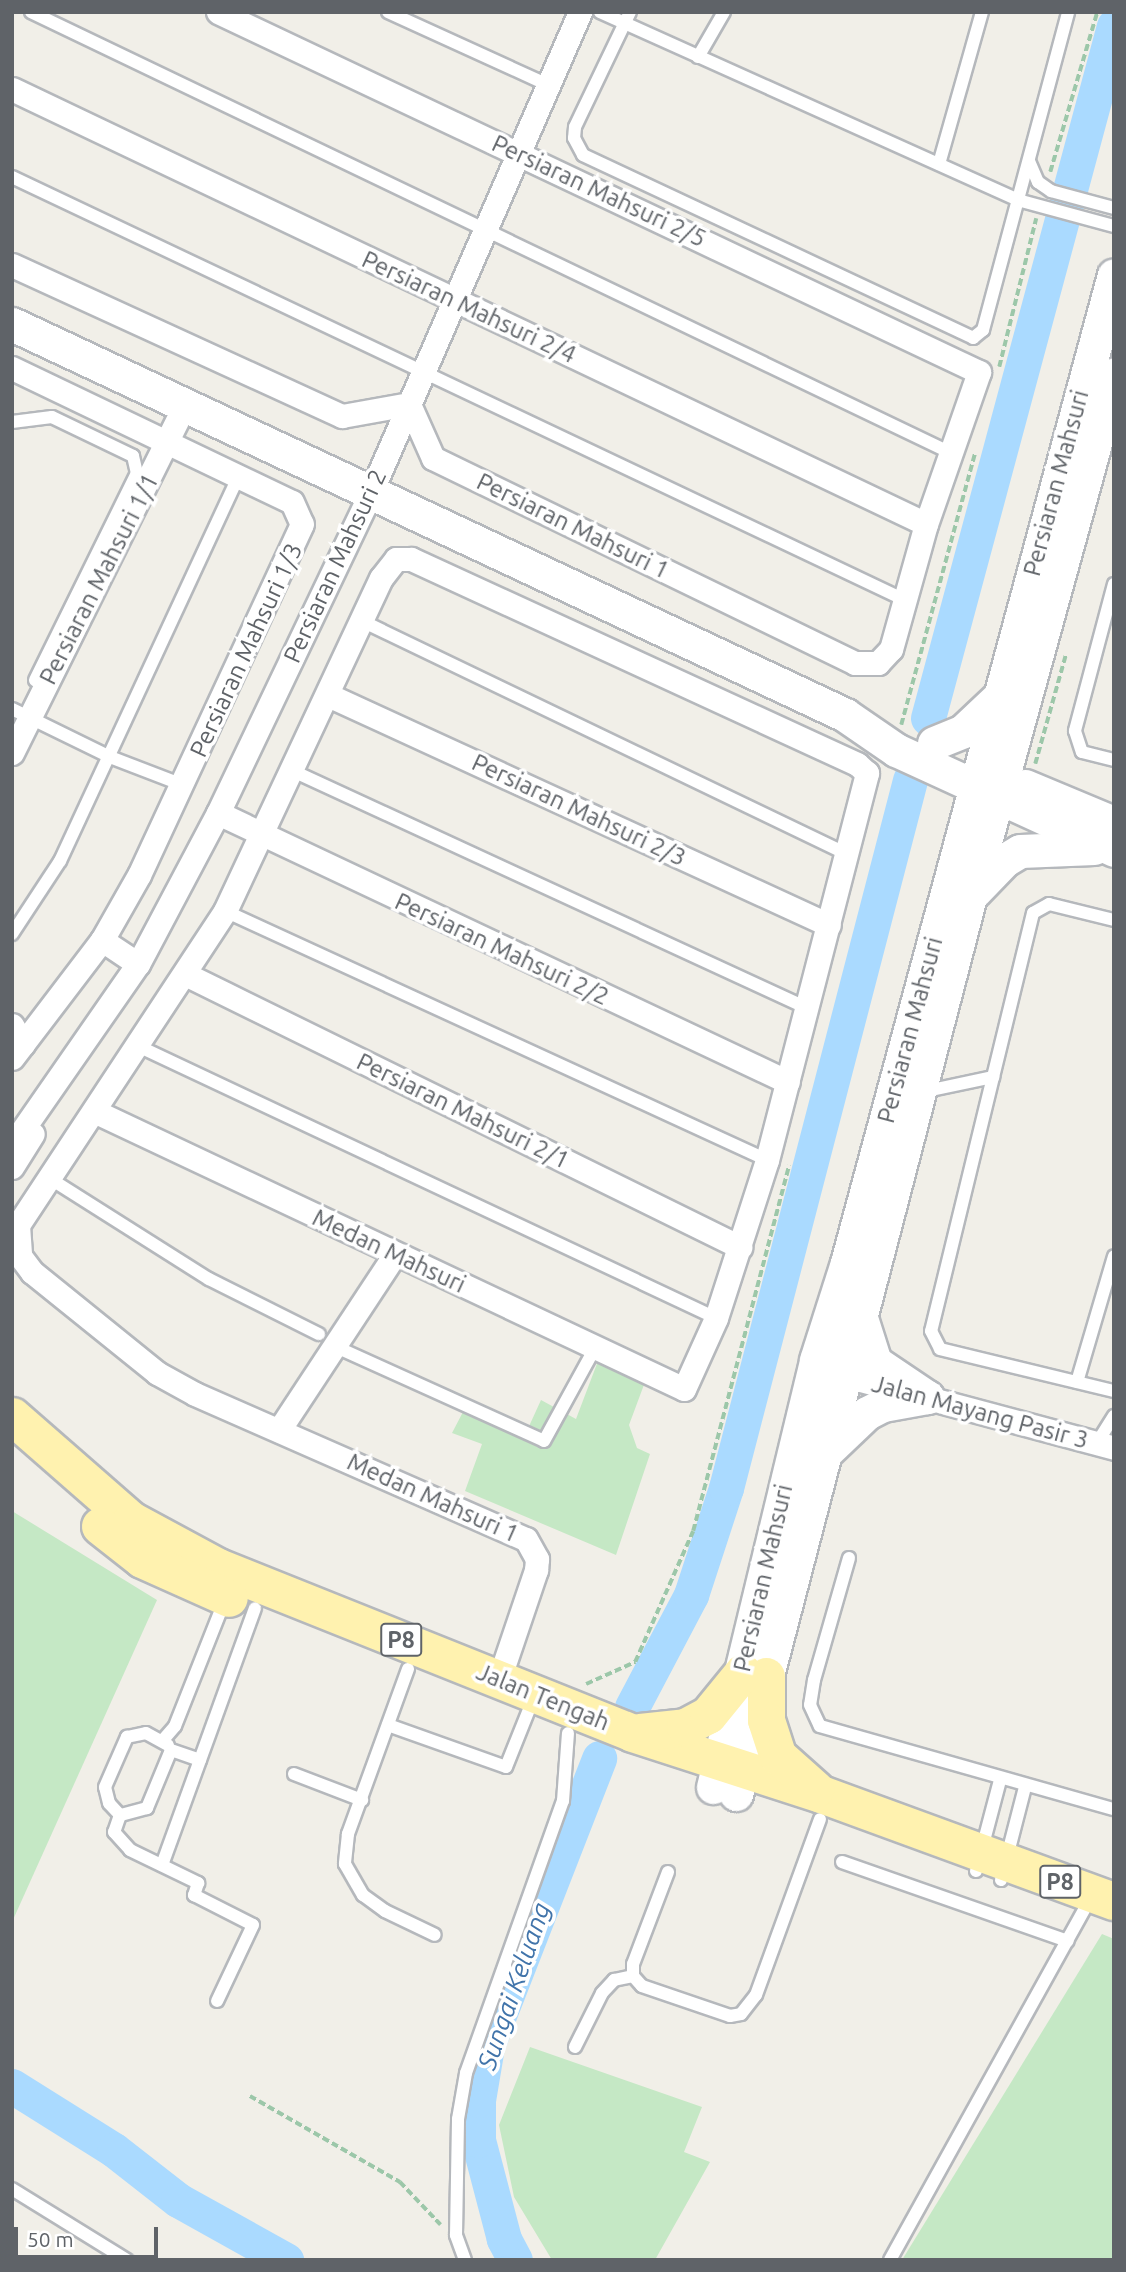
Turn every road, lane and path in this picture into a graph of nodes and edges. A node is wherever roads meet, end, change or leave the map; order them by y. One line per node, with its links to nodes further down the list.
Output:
1 (31, 12): 22 (lane)
2 (218, 12): 14 (street, Persiaran Mahsuri 2/5)
3 (388, 12): 12 (lane)
4 (600, 12): 10 (lane)
5 (724, 12): 11 (lane)
6 (982, 12): 16 (lane)
7 (1068, 12): 15 (lane)
8 (1097, 12): 17 (path)
9 (572, 15): 12 (street, Persiaran Mahsuri 2)
10 (627, 18): 11 (lane); 19 (lane)
11 (698, 57): 16 (lane)
12 (548, 85): 14 (street, Persiaran Mahsuri 2)
13 (12, 89): 26 (street, Persiaran Mahsuri 2/4)
14 (519, 153): 22 (street, Persiaran Mahsuri 2); 29 (street, Persiaran Mahsuri 2/5)
15 (1029, 161): 19 (lane); 20 (lane)
16 (939, 164): 19 (lane)
17 (1048, 176)
18 (12, 177): 30 (lane)
19 (1018, 200): 21 (lane)
20 (1114, 208)
21 (1114, 226)
22 (486, 227): 26 (street, Persiaran Mahsuri 2); 37 (lane)
23 (1033, 228): 29 (path)
24 (12, 265): 32 (street)
25 (1114, 275): 46 (street, Persiaran Mahsuri)
26 (454, 300): 30 (street, Persiaran Mahsuri 2); 40 (street, Persiaran Mahsuri 2/4)
27 (12, 324): 33 (street)
28 (12, 368): 35 (street, Persiaran Mahsuri 1/3)
29 (988, 372): 37 (street, Persiaran Mahsuri 1)
30 (422, 374): 32 (street, Persiaran Mahsuri 2); 42 (lane)
31 (1114, 374): 44 (street, Persiaran Mahsuri)
32 (409, 404): 39 (street, Persiaran Mahsuri 2); 42 (street, Persiaran Mahsuri 1)
33 (185, 405): 35 (street, Persiaran Mahsuri 1/1); 39 (street)
34 (12, 422): 48 (lane)
35 (167, 442): 38 (street, Persiaran Mahsuri 1/3); 48 (street, Persiaran Mahsuri 1/1)
36 (977, 444): 49 (path)
37 (951, 453): 40 (street, Persiaran Mahsuri 1)
38 (239, 475): 52 (lane); 56 (street, Persiaran Mahsuri 1/3)
39 (370, 492): 47 (street); 57 (street, Persiaran Mahsuri 2)
40 (926, 524): 42 (street, Persiaran Mahsuri 1)
41 (1114, 584): 53 (lane)
42 (907, 601)
43 (362, 621): 45 (street); 60 (lane); 60 (street)
44 (1030, 680): 55 (street, Persiaran Mahsuri); 58 (street)
45 (328, 695): 54 (street); 64 (street, Persiaran Mahsuri 2/3)
46 (997, 699): 51 (street); 55 (street, Persiaran Mahsuri)
47 (845, 715): 49 (street); 51 (street)
48 (19, 717): 50 (street, Persiaran Mahsuri 1/1); 52 (lane)
49 (900, 727): 51 (street)
50 (12, 753)
51 (932, 754): 55 (street); 61 (street)
52 (110, 757): 56 (lane); 65 (lane)
53 (1114, 760)
54 (293, 771): 59 (street); 69 (lane)
55 (990, 781): 58 (street); 61 (street, Persiaran Mahsuri)
56 (183, 785): 66 (street, Persiaran Mahsuri 1/3)
57 (218, 813): 59 (street, Persiaran Mahsuri 2/2); 67 (street, Persiaran Mahsuri 2)
58 (1106, 834): 61 (street)
59 (261, 836): 62 (street); 73 (street, Persiaran Mahsuri 2/2)
60 (847, 854): 64 (street)
61 (959, 895): 74 (street, Persiaran Mahsuri); 85 (street, Persiaran Mahsuri)
62 (225, 911): 68 (street); 79 (lane)
63 (1114, 920): 72 (lane)
64 (829, 925): 69 (street)
65 (12, 934)
66 (102, 940): 67 (street); 70 (street, Persiaran Mahsuri 1/3)
67 (138, 964): 75 (street, Persiaran Mahsuri 2)
68 (186, 974): 71 (street); 82 (street, Persiaran Mahsuri 2/1)
69 (807, 1008): 73 (street)
70 (16, 1043)
71 (138, 1046): 76 (street); 86 (lane)
72 (993, 1077): 74 (lane); 91 (lane)
73 (788, 1082): 79 (street)
74 (920, 1092): 87 (street, Persiaran Mahsuri)
75 (47, 1099): 77 (street); 78 (street); 80 (street)
76 (94, 1111): 81 (street); 83 (street, Medan Mahsuri)
77 (12, 1128)
78 (12, 1145)
79 (767, 1160): 82 (street)
80 (12, 1167)
81 (49, 1178): 88 (lane); 96 (street, Medan Mahsuri 1)
82 (740, 1247): 86 (street)
83 (395, 1254): 88 (street); 89 (street, Medan Mahsuri)
84 (1114, 1256): 91 (lane)
85 (837, 1292): 90 (street); 100 (street, Persiaran Mahsuri)
86 (716, 1318): 89 (street, Medan Mahsuri)
87 (862, 1321): 90 (street, Persiaran Mahsuri); 93 (street)
88 (326, 1340): 89 (lane); 96 (street)
89 (595, 1348)
90 (846, 1376): 93 (street, Jalan Mayang Pasir 3); 99 (street, Persiaran Mahsuri); 100 (street)
91 (1077, 1381): 92 (lane)
92 (1114, 1391)
93 (927, 1397): 97 (street, Jalan Mayang Pasir 3); 99 (street)
94 (12, 1416): 105 (main road, Jalan Tengah / P8)
95 (1114, 1416): 97 (lane)
96 (279, 1430): 105 (street, Medan Mahsuri 1)
97 (1105, 1445)
98 (12, 1450): 102 (main road, Jalan Tengah / P8)
99 (823, 1456): 104 (street, Persiaran Mahsuri)
100 (782, 1492): 104 (street, Persiaran Mahsuri)
101 (849, 1558): 114 (lane)
102 (241, 1603): 103 (main road, Jalan Tengah / P8); 110 (lane); 111 (lane)
103 (408, 1669): 106 (main road, Jalan Tengah / P8); 107 (lane)
104 (754, 1674): 108 (main road); 113 (street, Persiaran Mahsuri); 117 (main road)
105 (499, 1679): 106 (main road, Jalan Tengah / P8)
106 (531, 1705): 107 (lane); 108 (main road, Jalan Tengah / P8); 109 (main road, Jalan Tengah / P8)
107 (388, 1725): 116 (lane)
108 (632, 1732): 113 (main road, Jalan Tengah / P8)
109 (568, 1733): 113 (main road, Jalan Tengah / P8); 131 (lane)
110 (167, 1745): 111 (lane); 119 (lane); 119 (lane)
111 (200, 1760): 121 (lane)
112 (294, 1774): 116 (lane)
113 (727, 1779): 117 (main road, Jalan Tengah / P8)
114 (1000, 1780): 115 (lane); 122 (lane)
115 (1025, 1787): 118 (lane); 122 (lane)
116 (362, 1800): 125 (lane)
117 (820, 1807): 122 (main road, Jalan Tengah / P8); 126 (lane)
118 (1114, 1809)
119 (120, 1815): 121 (lane)
120 (842, 1862): 124 (lane)
121 (162, 1865): 127 (lane)
122 (991, 1867): 124 (main road, Jalan Tengah / P8)
123 (668, 1871): 126 (lane)
124 (1095, 1918): 133 (lane)
125 (435, 1935)
126 (633, 1976): 128 (lane)
127 (217, 2001)
128 (575, 2047)
129 (250, 2096): 131 (path)
130 (12, 2189): 132 (lane)
131 (463, 2254)
132 (127, 2260)
133 (890, 2260)

